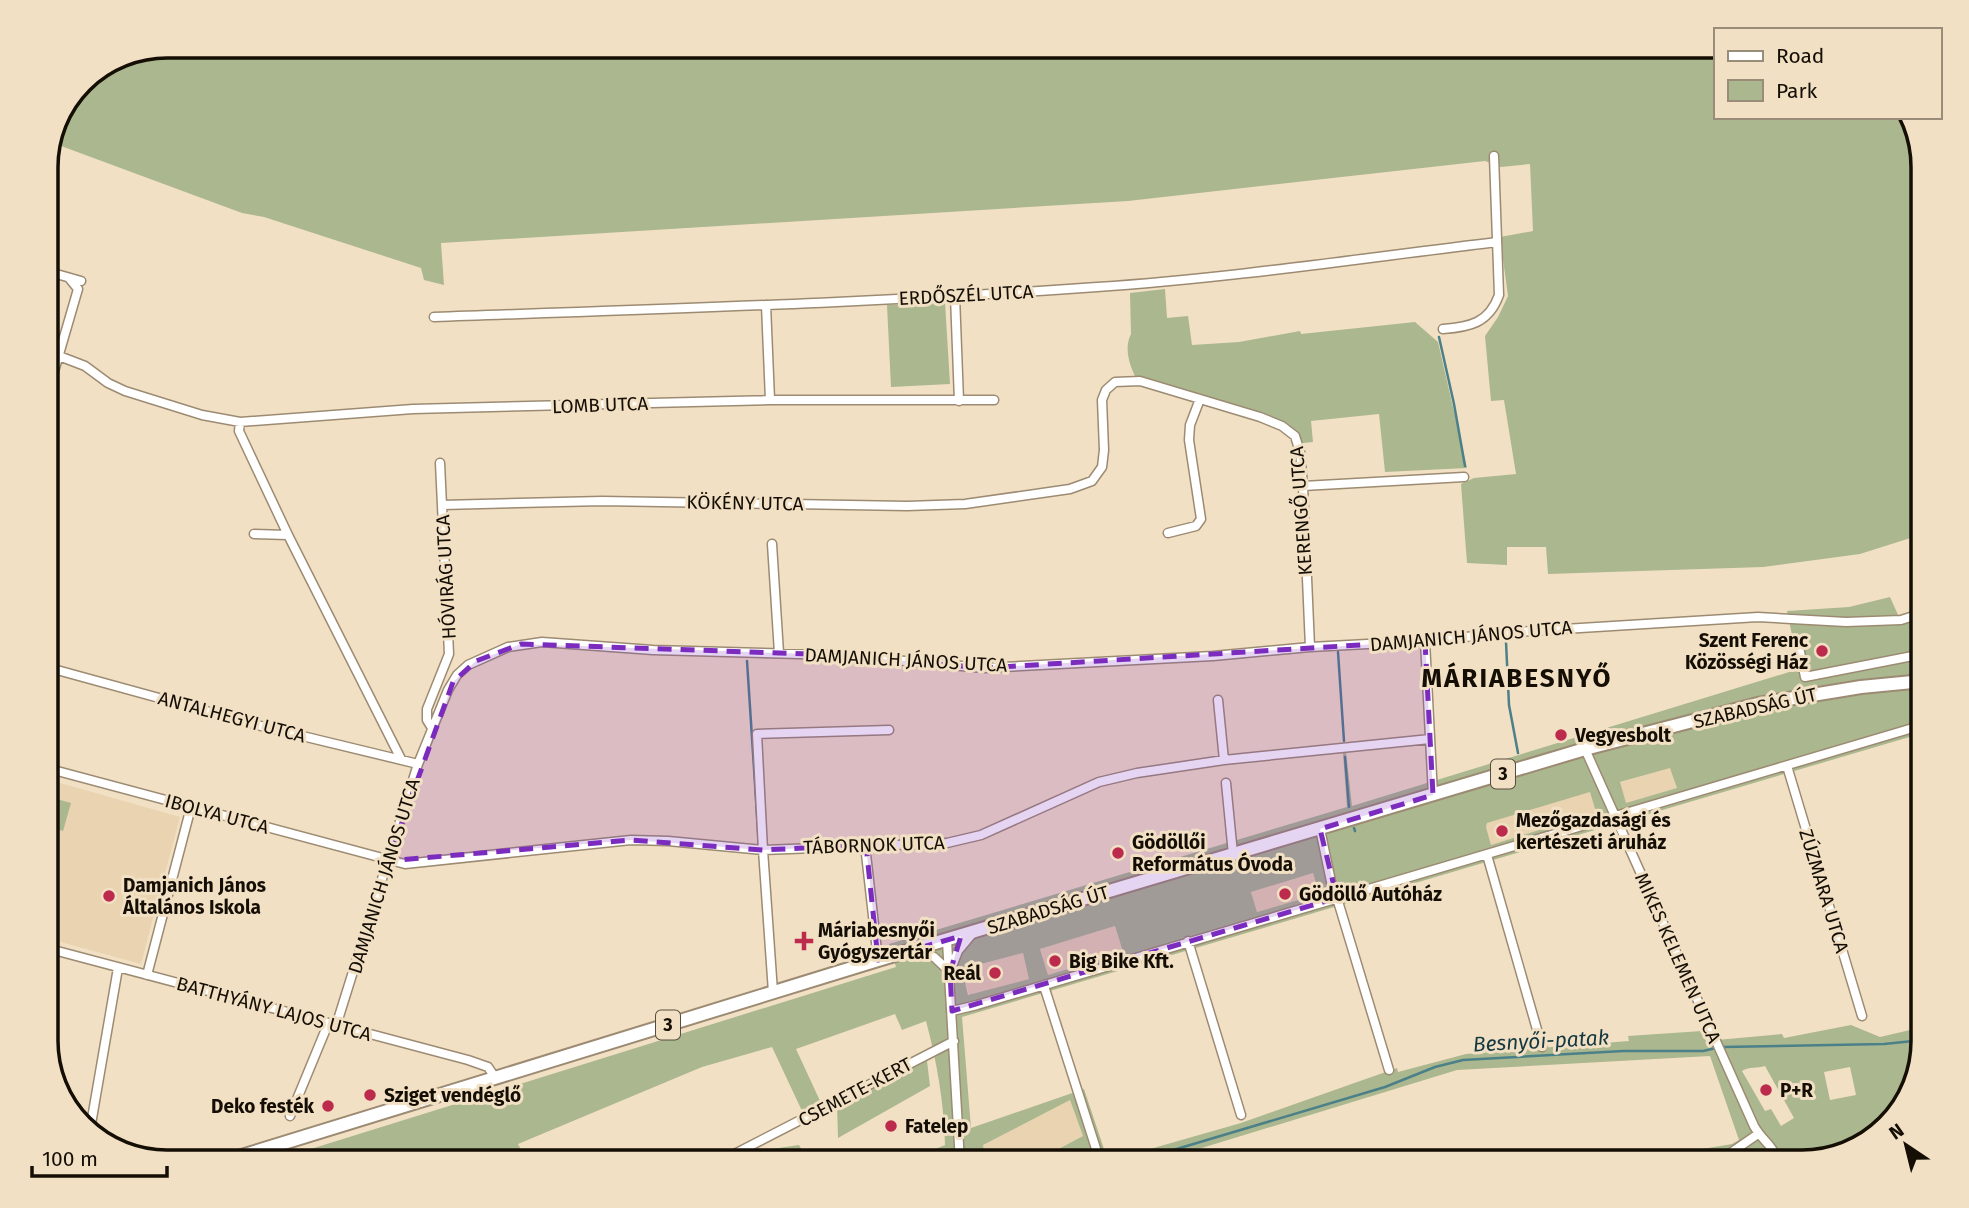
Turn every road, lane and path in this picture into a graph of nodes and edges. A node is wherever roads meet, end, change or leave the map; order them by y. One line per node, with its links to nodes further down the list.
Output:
1 (1494, 156): 2 (street)
2 (1497, 242): 6 (street, ERDŐSZÉL UTCA); 9 (street)
3 (58, 275): 4 (street)
4 (69, 278): 5 (street); 10 (street)
5 (81, 281)
6 (955, 296): 7 (street, ERDŐSZÉL UTCA); 15 (street)
7 (766, 305): 8 (street, ERDŐSZÉL UTCA); 13 (street)
8 (434, 317)
9 (1443, 329)
10 (58, 351)
11 (58, 354): 16 (street, LOMB UTCA)
12 (1200, 399): 19 (street, KERENGŐ UTCA); 20 (street, KERENGŐ UTCA); 22 (street)
13 (771, 400): 15 (street, LOMB UTCA); 16 (street, LOMB UTCA)
14 (993, 400): 15 (street, LOMB UTCA)
15 (959, 401)
16 (240, 422): 24 (street)
17 (440, 463): 21 (street, HÓVIRÁG UTCA)
18 (1464, 477): 19 (street)
19 (1303, 486): 29 (street, KERENGŐ UTCA)
20 (1047, 492): 21 (street, KÖKÉNY UTCA)
21 (442, 505): 35 (street, HÓVIRÁG UTCA)
22 (1168, 533)
23 (254, 534): 24 (street)
24 (288, 535): 40 (street)
25 (772, 544): 30 (street)
26 (1911, 617): 27 (street, DAMJANICH JÁNOS UTCA)
27 (1426, 641): 29 (street, DAMJANICH JÁNOS UTCA); 38 (street)
28 (1798, 642): 31 (street, SZABADSÁG ÚT)
29 (1310, 647): 30 (street, DAMJANICH JÁNOS UTCA)
30 (779, 653): 35 (street, DAMJANICH JÁNOS UTCA)
31 (1911, 656)
32 (58, 670): 40 (street, ANTALHEGYI UTCA)
33 (1911, 682): 39 (main road, SZABADSÁG ÚT / 3)
34 (1218, 700): 41 (street)
35 (432, 728): 42 (street, DAMJANICH JÁNOS UTCA)
36 (1911, 729): 43 (street)
37 (889, 730): 51 (street)
38 (1430, 739): 41 (street, TÁBORNOK UTCA); 46 (street)
39 (1585, 749): 46 (main road, SZABADSÁG ÚT / 3); 48 (street, MIKES KELEMEN UTCA)
40 (401, 759): 42 (street, ANTALHEGYI UTCA)
41 (1224, 760): 50 (street, TÁBORNOK UTCA)
42 (418, 764): 54 (street, DAMJANICH JÁNOS UTCA)
43 (1787, 766): 48 (street); 68 (street, ZÚZMARA UTCA)
44 (58, 771): 47 (street, IBOLYA UTCA)
45 (1226, 783): 52 (street)
46 (1433, 795): 49 (main road, SZABADSÁG ÚT / 3)
47 (191, 807): 54 (street, IBOLYA UTCA); 64 (street)
48 (1616, 816): 53 (street); 77 (street, MIKES KELEMEN UTCA)
49 (1320, 829): 52 (main road, SZABADSÁG ÚT / 3); 55 (street)
50 (865, 845): 51 (street, TÁBORNOK UTCA); 61 (street)
51 (763, 850): 54 (street, TÁBORNOK UTCA); 66 (street)
52 (1233, 854): 56 (main road, SZABADSÁG ÚT / 3)
53 (1486, 855): 55 (street); 71 (street)
54 (388, 861): 69 (street, DAMJANICH JÁNOS UTCA)
55 (1337, 898): 58 (street); 72 (street)
56 (973, 933): 57 (main road, SZABADSÁG ÚT / 3); 63 (street)
57 (947, 941): 60 (main road, SZABADSÁG ÚT / 3); 63 (street)
58 (1188, 941): 65 (street); 74 (street)
59 (58, 951): 62 (street, BATTHYÁNY LAJOS UTCA)
60 (912, 951): 61 (main road, SZABADSÁG ÚT / 3); 63 (street)
61 (878, 960): 66 (main road, SZABADSÁG ÚT / 3)
62 (118, 968): 64 (street, BATTHYÁNY LAJOS UTCA); 76 (street)
63 (950, 972): 67 (street)
64 (147, 975): 69 (street, BATTHYÁNY LAJOS UTCA)
65 (1044, 986): 67 (street); 81 (street)
66 (773, 992): 73 (main road, SZABADSÁG ÚT / 3)
67 (952, 1011): 70 (street)
68 (1861, 1016)
69 (332, 1025): 73 (street, BATTHYÁNY LAJOS UTCA); 75 (street, DAMJANICH JÁNOS UTCA)
70 (954, 1041): 79 (street, CSEMETE-KERT); 80 (street)
71 (1542, 1047)
72 (1389, 1070)
73 (496, 1079): 78 (main road, SZABADSÁG ÚT / 3)
74 (1241, 1115)
75 (290, 1116)
76 (92, 1120)
77 (1758, 1134): 82 (street); 83 (street, MIKES KELEMEN UTCA)
78 (264, 1150)
79 (744, 1150)
80 (959, 1150)
81 (1096, 1150)
82 (1735, 1150)
83 (1775, 1150)

